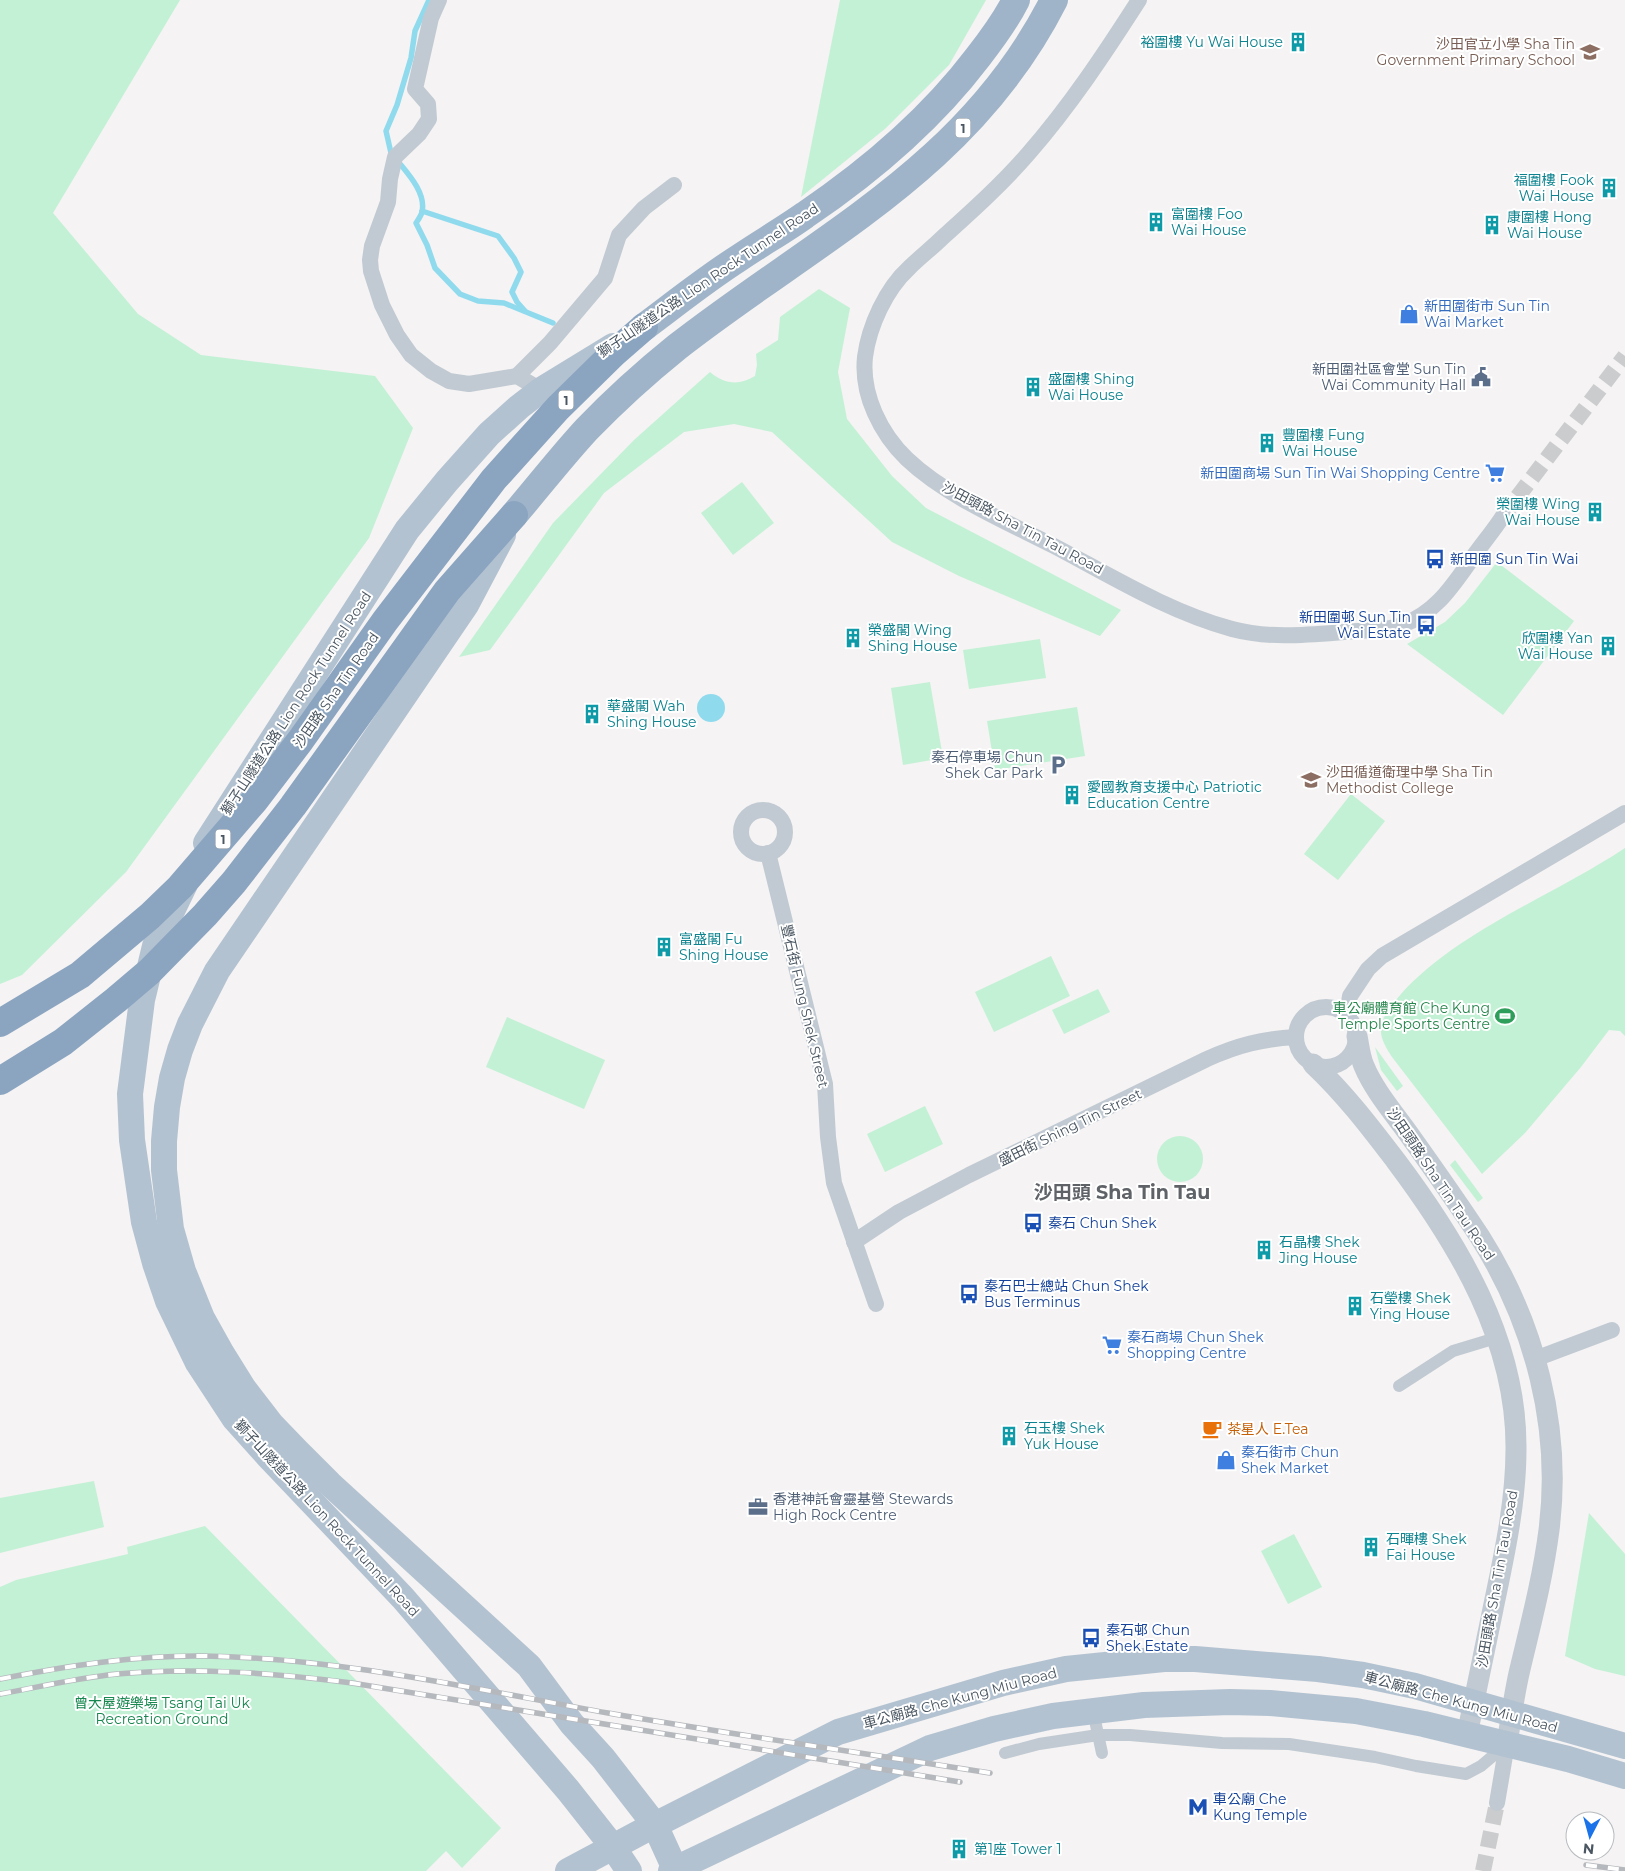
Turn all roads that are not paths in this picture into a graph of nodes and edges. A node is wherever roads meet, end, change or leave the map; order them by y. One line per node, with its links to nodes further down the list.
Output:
1 (439, 0): 7 (street)
2 (1016, 0): 6 (highway, 獅子山隧道公路 Lion Rock Tunnel Road / 1)
3 (1054, 0): 9 (highway, 獅子山隧道公路 Lion Rock Tunnel Road / 1)
4 (1140, 0): 10 (street, 沙田頭路 Sha Tin Tau Road)
5 (674, 185): 7 (street)
6 (644, 327): 8 (main road, 獅子山隧道公路 Lion Rock Tunnel Road); 14 (highway, 沙田路 Sha Tin Road / 1)
7 (516, 376): 8 (street)
8 (541, 390): 36 (main road, 獅子山隧道公路 Lion Rock Tunnel Road)
9 (514, 515): 18 (highway, 1); 35 (main road, 獅子山隧道公路 Lion Rock Tunnel Road)
10 (1503, 516)
11 (1625, 813): 13 (street)
12 (768, 853): 19 (street, 豐石街 Fung Shek Street)
13 (1347, 1014): 15 (street, 沙田頭路 Sha Tin Tau Road); 16 (street)
14 (0, 1024)
15 (1356, 1036): 17 (street); 23 (street, 沙田頭路 Sha Tin Tau Road)
16 (1296, 1037): 17 (street, 沙田頭路 Sha Tin Tau Road); 19 (street, 盛田街 Shing Tin Street)
17 (1313, 1064): 22 (street, 沙田頭路 Sha Tin Tau Road)
18 (0, 1081)
19 (854, 1242): 20 (street, 豐石街 Fung Shek Street)
20 (876, 1304)
21 (1612, 1330): 23 (street)
22 (1496, 1338): 24 (street); 25 (street, 沙田頭路 Sha Tin Tau Road)
23 (1535, 1359): 26 (street, 沙田頭路 Sha Tin Tau Road)
24 (1399, 1386)
25 (1473, 1703): 26 (main road, 車公廟路 Che Kung Miu Road); 28 (street, 沙田頭路 Sha Tin Tau Road); 35 (main road, 車公廟路 Che Kung Miu Road)
26 (1512, 1713): 29 (street, 沙田頭路 Sha Tin Tau Road); 30 (main road, 車公廟路 Che Kung Miu Road)
27 (1096, 1723): 28 (main road, 車公廟路 Che Kung Miu Road); 29 (street); 31 (street); 32 (street); 37 (main road, 車公廟路 Che Kung Miu Road)
28 (1467, 1735): 29 (main road, 車公廟路 Che Kung Miu Road)
29 (1507, 1744): 33 (main road, 車公廟路 Che Kung Miu Road); 34 (street)
30 (1625, 1746)
31 (1005, 1753)
32 (1102, 1753)
33 (1625, 1776)
34 (1498, 1803)
35 (655, 1825): 36 (main road, 車公廟路 Che Kung Miu Road); 37 (main road, 獅子山隧道公路 Lion Rock Tunnel Road)
36 (613, 1847): 38 (main road, 車公廟路 Che Kung Miu Road); 39 (main road, 獅子山隧道公路 Lion Rock Tunnel Road)
37 (673, 1870)
38 (568, 1871)
39 (629, 1871)

